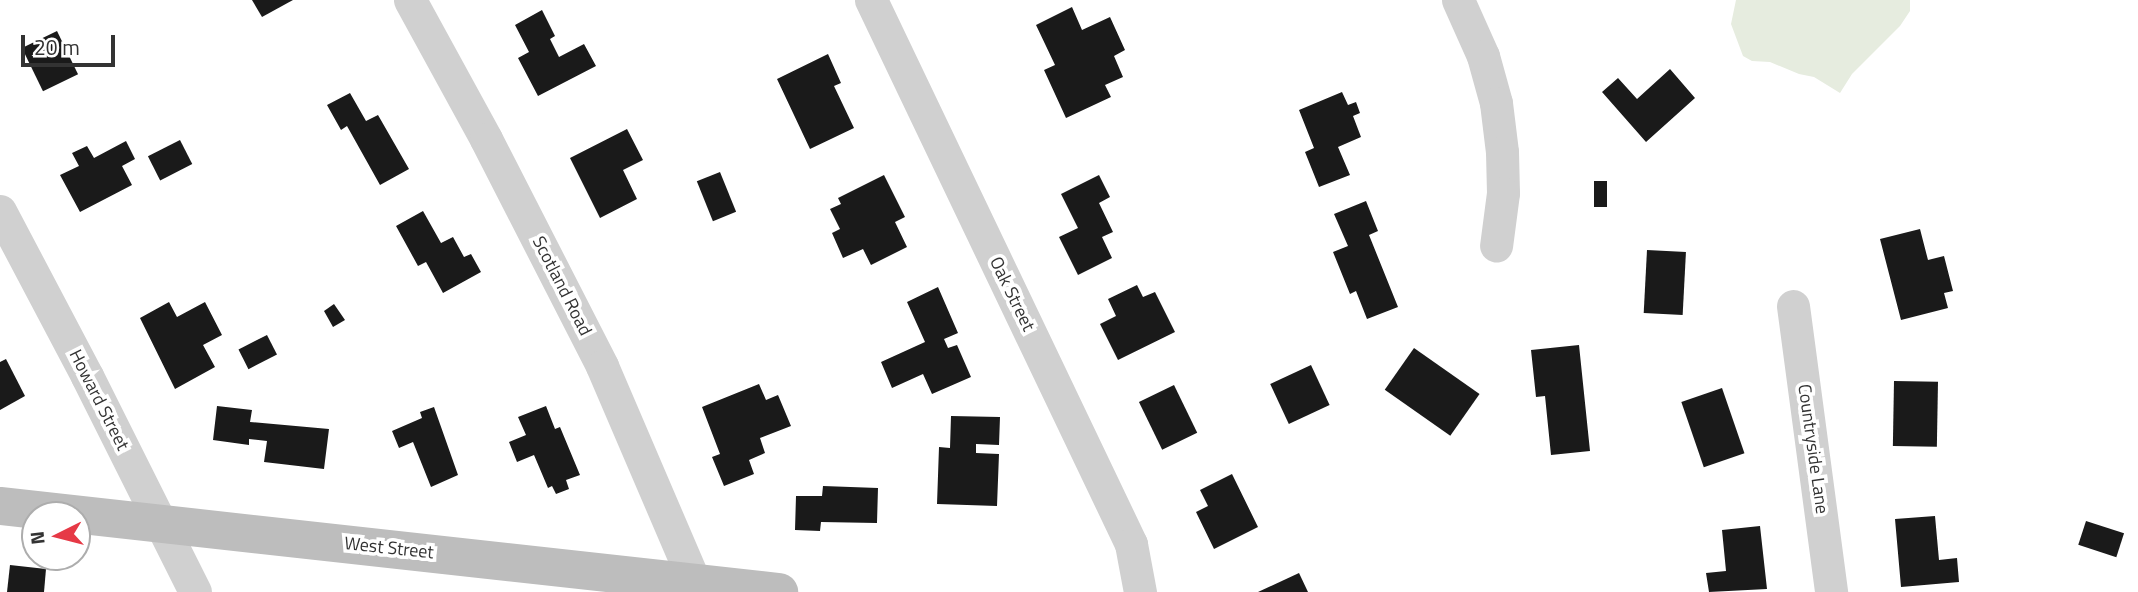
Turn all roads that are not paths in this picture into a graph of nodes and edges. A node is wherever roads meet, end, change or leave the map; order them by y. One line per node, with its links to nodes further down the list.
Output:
1 (410, 0): 9 (street, Scotland Road)
2 (871, 0): 12 (street, Oak Street)
3 (1458, 0): 5 (street)
4 (0, 211): 8 (street, Howard Street)
5 (1496, 246)
6 (1793, 306): 13 (street, Countryside Lane)
7 (0, 506): 8 (main road, West Street)
8 (161, 523): 9 (main road, West Street); 10 (street, Howard Street)
9 (696, 587): 11 (main road, West Street)
10 (195, 592)
11 (779, 592)
12 (1140, 592)
13 (1830, 592)

